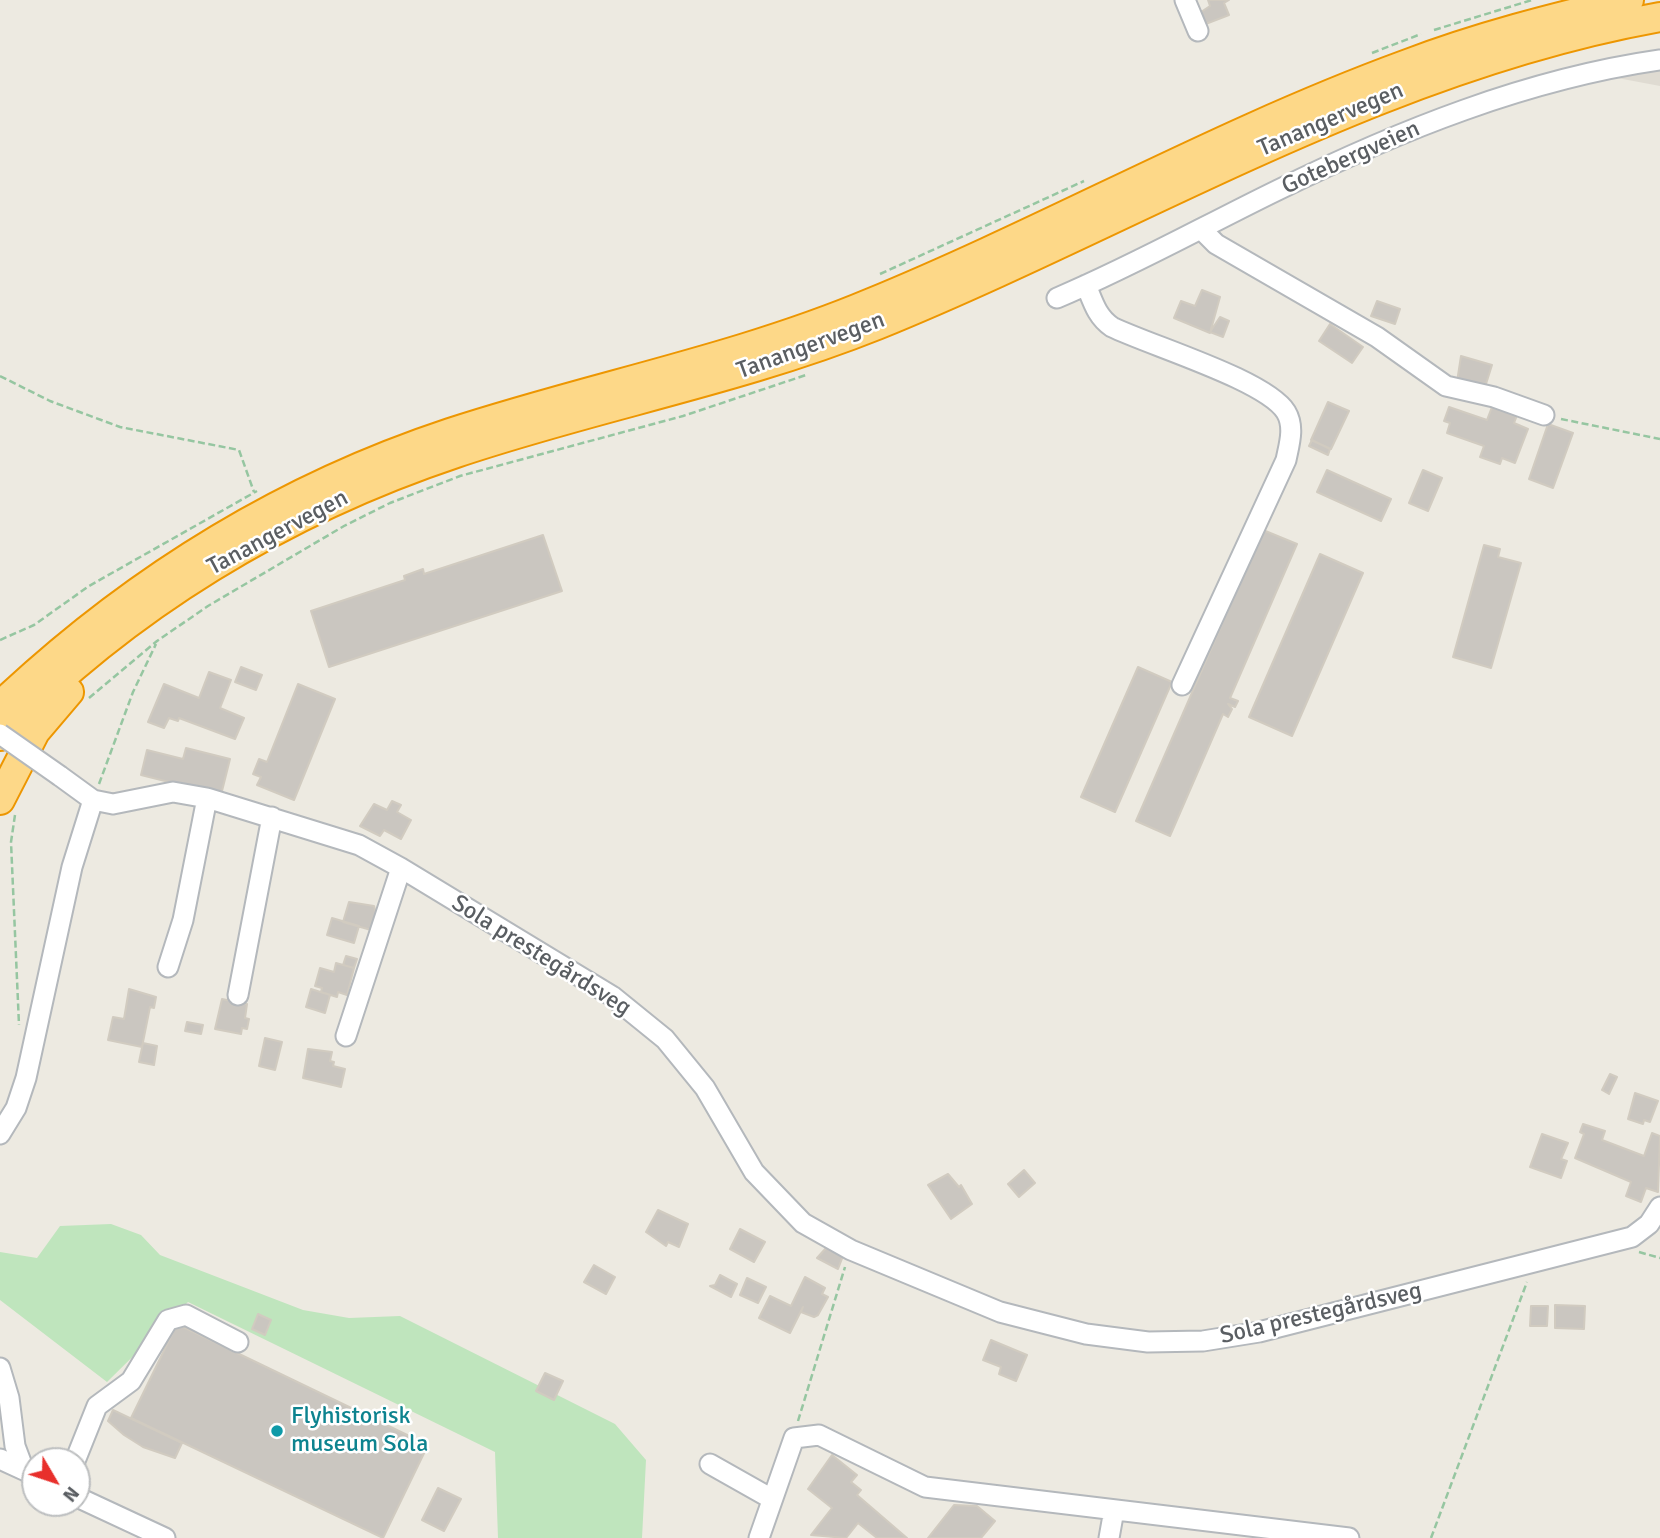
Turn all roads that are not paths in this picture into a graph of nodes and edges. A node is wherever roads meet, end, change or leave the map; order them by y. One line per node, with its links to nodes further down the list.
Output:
1 (1185, 0): 4 (street)
2 (1629, 0): 11 (highway, Tanangervegen)
3 (1660, 17): 10 (highway, Tanangervegen)
4 (1198, 31)
5 (1660, 60): 6 (street, Gotebergveien)
6 (1201, 229): 7 (street, Gotebergveien); 9 (street)
7 (1086, 285): 8 (street, Gotebergveien); 12 (street)
8 (1057, 298)
9 (1544, 415)
10 (188, 581): 15 (highway, Tanangervegen); 18 (highway)
11 (56, 654): 13 (highway); 14 (highway, Tanangervegen)
12 (1182, 685)
13 (0, 692)
14 (0, 706)
15 (0, 735): 17 (street, bridge)
16 (207, 798): 17 (street, Sola prestegårdsveg); 19 (street, Sola prestegårdsveg); 21 (street)
17 (93, 800): 24 (street)
18 (8, 807)
19 (272, 817): 20 (street, Sola prestegårdsveg); 22 (street)
20 (401, 868): 23 (street); 25 (street, Sola prestegårdsveg)
21 (167, 967)
22 (237, 995)
23 (346, 1037)
24 (0, 1134)
25 (1660, 1207)
26 (239, 1342): 28 (street)
27 (0, 1368): 29 (street)
28 (81, 1447)
29 (21, 1457)
30 (0, 1459): 32 (street)
31 (710, 1464): 33 (street)
32 (21, 1469)
33 (772, 1499): 35 (street); 37 (street)
34 (91, 1504): 36 (street)
35 (1114, 1510): 38 (street); 39 (street)
36 (165, 1538)
37 (759, 1538)
38 (1109, 1538)
39 (1349, 1538)

